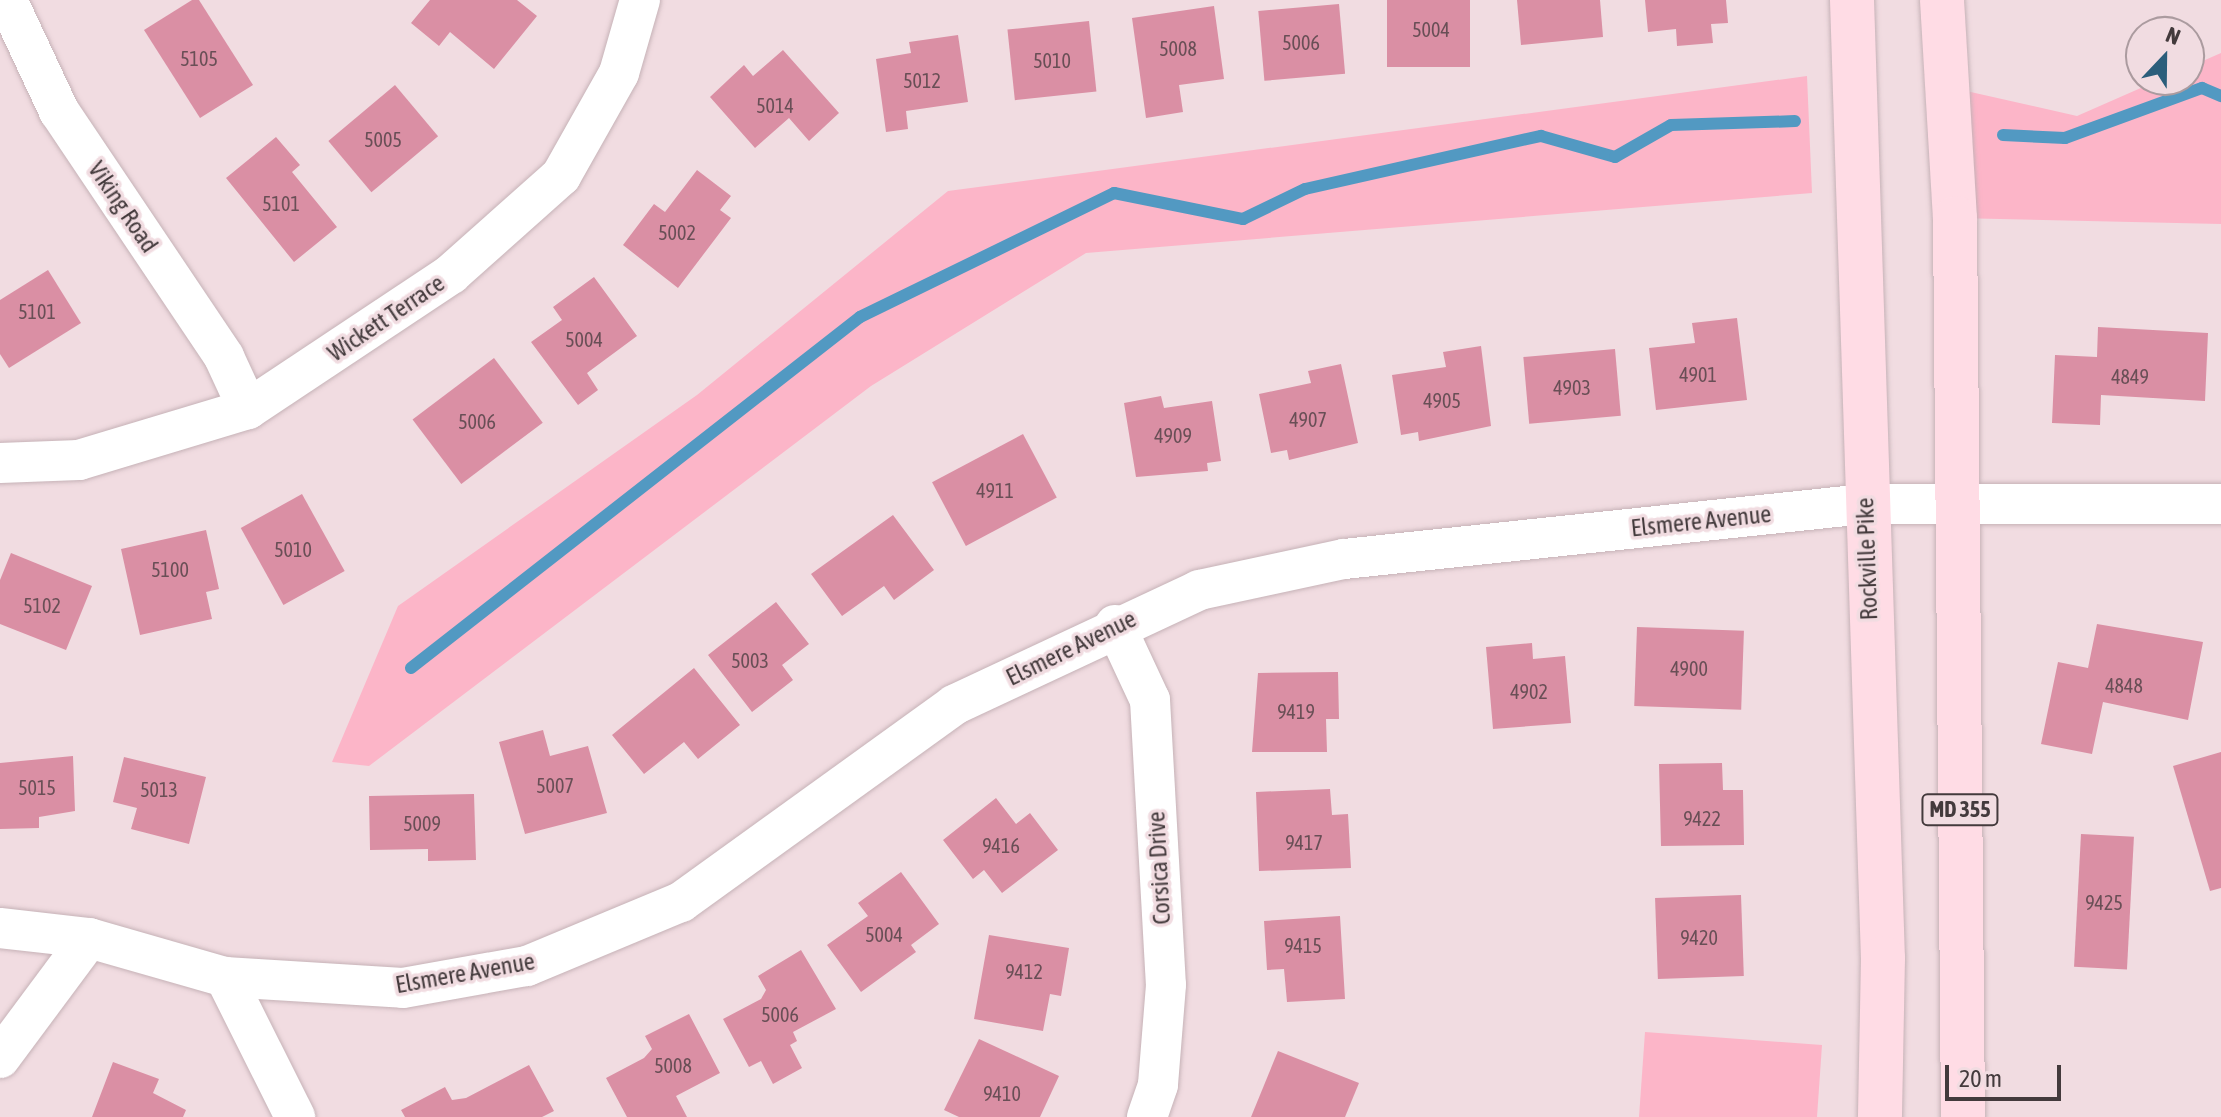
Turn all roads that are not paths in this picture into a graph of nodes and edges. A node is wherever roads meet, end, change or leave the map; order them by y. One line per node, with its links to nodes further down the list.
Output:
1 (7, 0): 5 (street, Viking Road)
2 (640, 0): 5 (street, Wickett Terrace)
3 (1852, 0): 8 (main road, Rockville Pike)
4 (1942, 0): 7 (main road, MD 355)
5 (248, 409): 6 (street, Wickett Terrace)
6 (0, 463)
7 (1957, 502): 8 (street, Elsmere Avenue); 9 (street, Elsmere Avenue); 18 (main road, MD 355)
8 (1865, 504): 10 (street, Elsmere Avenue); 17 (main road, Rockville Pike)
9 (2221, 504)
10 (1115, 625): 13 (street, Elsmere Avenue); 16 (street, Corsica Drive)
11 (0, 928): 12 (street, Elsmere Avenue)
12 (89, 938): 13 (street, Elsmere Avenue); 14 (street)
13 (225, 977): 15 (street)
14 (0, 1058)
15 (295, 1117)
16 (1147, 1117)
17 (1880, 1117)
18 (1963, 1117)

